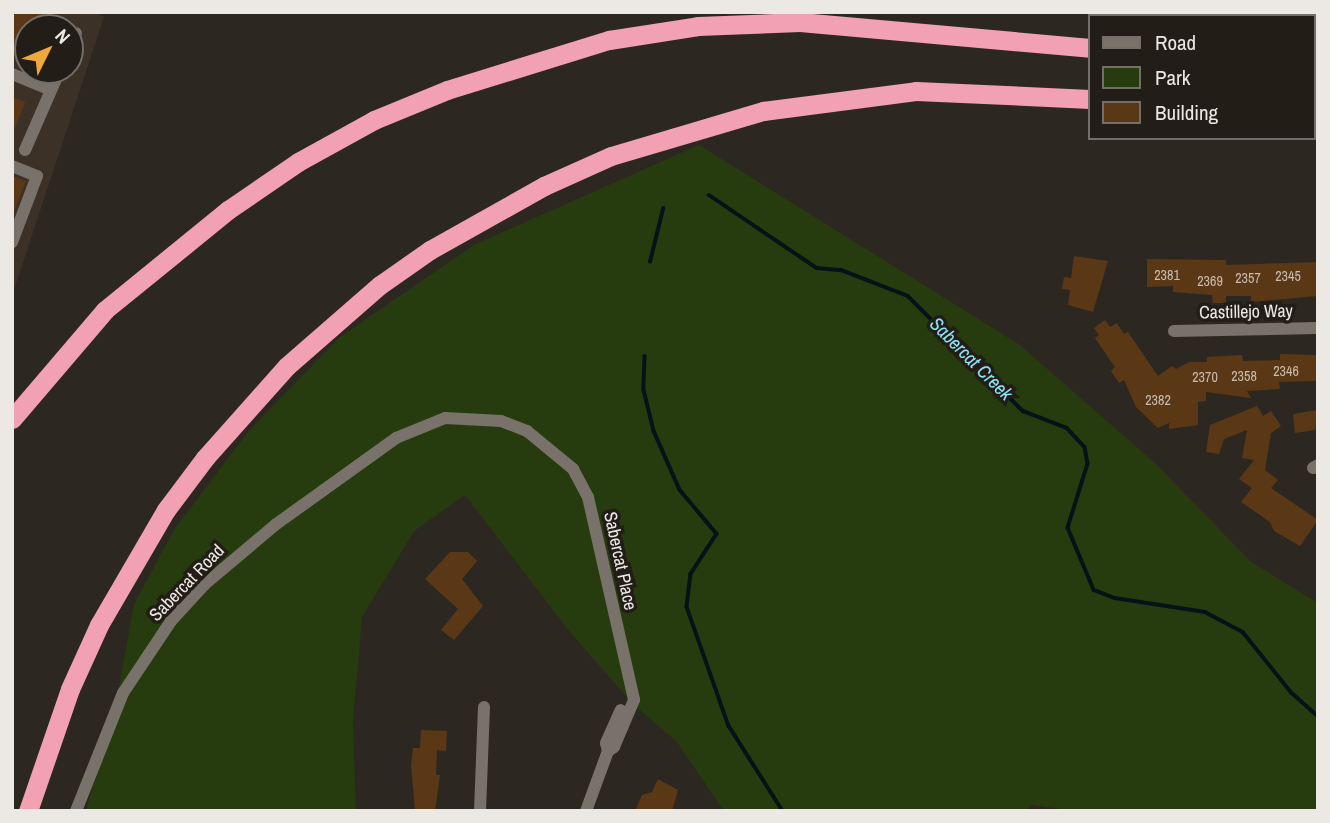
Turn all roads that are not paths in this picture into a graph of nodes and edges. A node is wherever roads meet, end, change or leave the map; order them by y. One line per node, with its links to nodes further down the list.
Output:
1 (1088, 47): 11 (highway)
2 (12, 74): 4 (street)
3 (54, 84): 4 (street)
4 (51, 90): 6 (street)
5 (1088, 99): 14 (highway)
6 (25, 150)
7 (12, 166): 8 (street)
8 (12, 242)
9 (1318, 328): 10 (street, Castillejo Way)
10 (1174, 331)
11 (12, 419)
12 (396, 438): 15 (street, Sabercat Road); 17 (street, Sabercat Place)
13 (484, 707): 16 (street)
14 (28, 811)
15 (76, 811)
16 (480, 811)
17 (586, 811)

